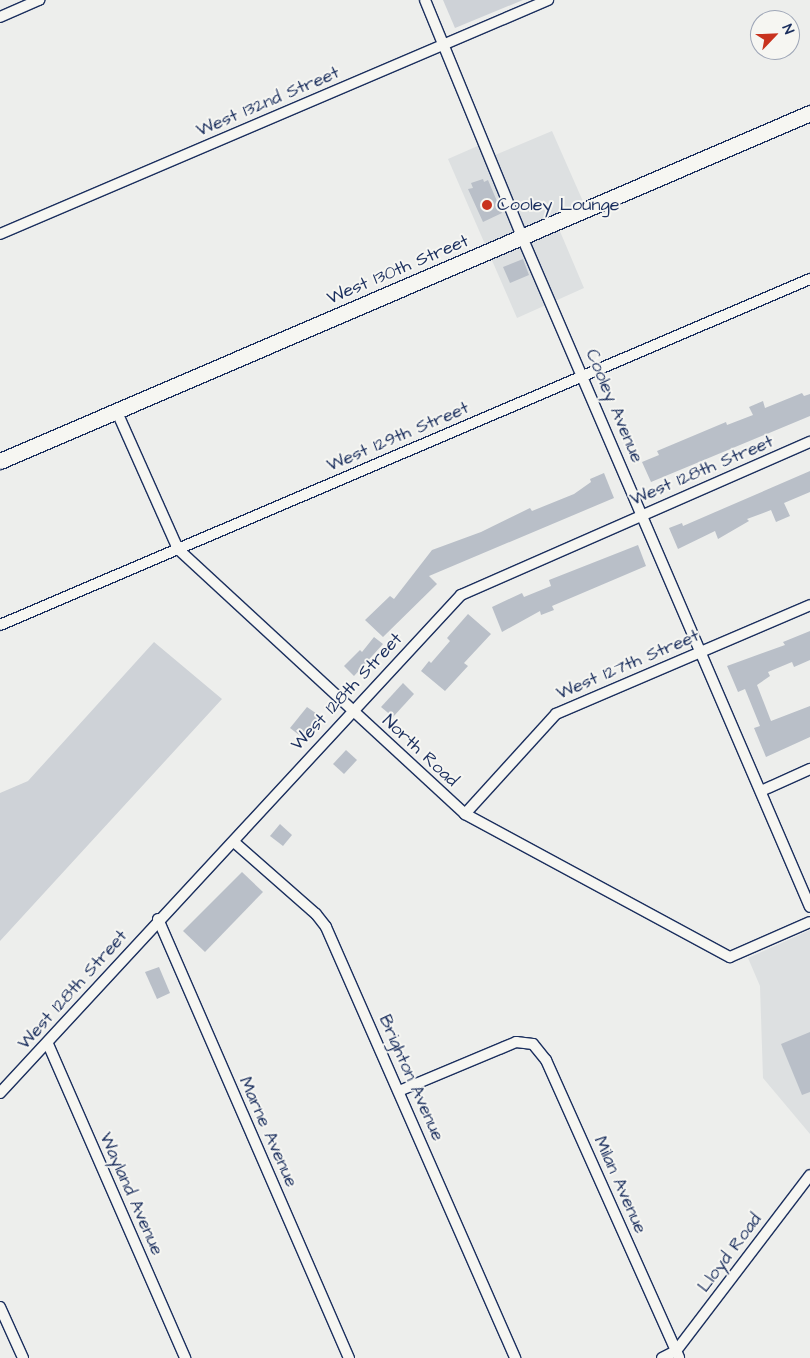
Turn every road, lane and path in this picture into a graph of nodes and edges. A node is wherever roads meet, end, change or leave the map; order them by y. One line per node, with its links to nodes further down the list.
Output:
1 (39, 0): 4 (street)
2 (425, 0): 5 (street, Cooley Avenue)
3 (548, 0): 5 (street, West 132nd Street)
4 (0, 17)
5 (444, 45): 7 (street, West 132nd Street); 8 (street, Cooley Avenue)
6 (810, 113): 8 (main road, West 130th Street)
7 (0, 234)
8 (522, 237): 10 (street, Cooley Avenue); 11 (main road, West 130th Street)
9 (810, 279): 10 (street, West 129th Street)
10 (584, 375): 14 (street, Cooley Avenue); 15 (street, West 129th Street)
11 (117, 412): 13 (main road, West 130th Street); 15 (street, North Road)
12 (810, 442): 14 (street, West 128th Street)
13 (0, 461)
14 (642, 514): 18 (street, Cooley Avenue); 19 (street, West 128th Street)
15 (178, 549): 17 (street, West 129th Street); 19 (street, North Road)
16 (810, 605): 18 (street, West 127th Street)
17 (0, 625)
18 (700, 652): 21 (street, Cooley Avenue); 22 (street, West 127th Street)
19 (351, 710): 22 (street, North Road); 23 (street, West 128th Street)
20 (810, 769): 21 (street)
21 (761, 790): 24 (street, Cooley Avenue)
22 (465, 814): 26 (street, North Road)
23 (234, 842): 25 (street, West 128th Street); 28 (street, Brighton Avenue)
24 (810, 908)
25 (158, 920): 27 (street, West 128th Street); 35 (street, Marne Avenue)
26 (810, 922)
27 (48, 1044): 29 (street, West 128th Street); 34 (street, Wayland Avenue)
28 (399, 1091): 32 (street, Milan Avenue); 36 (street, Brighton Avenue)
29 (0, 1093)
30 (810, 1175): 32 (street, Lloyd Road)
31 (0, 1307): 33 (street)
32 (677, 1355): 37 (street)
33 (23, 1358)
34 (185, 1358)
35 (349, 1358)
36 (514, 1358)
37 (662, 1358)

